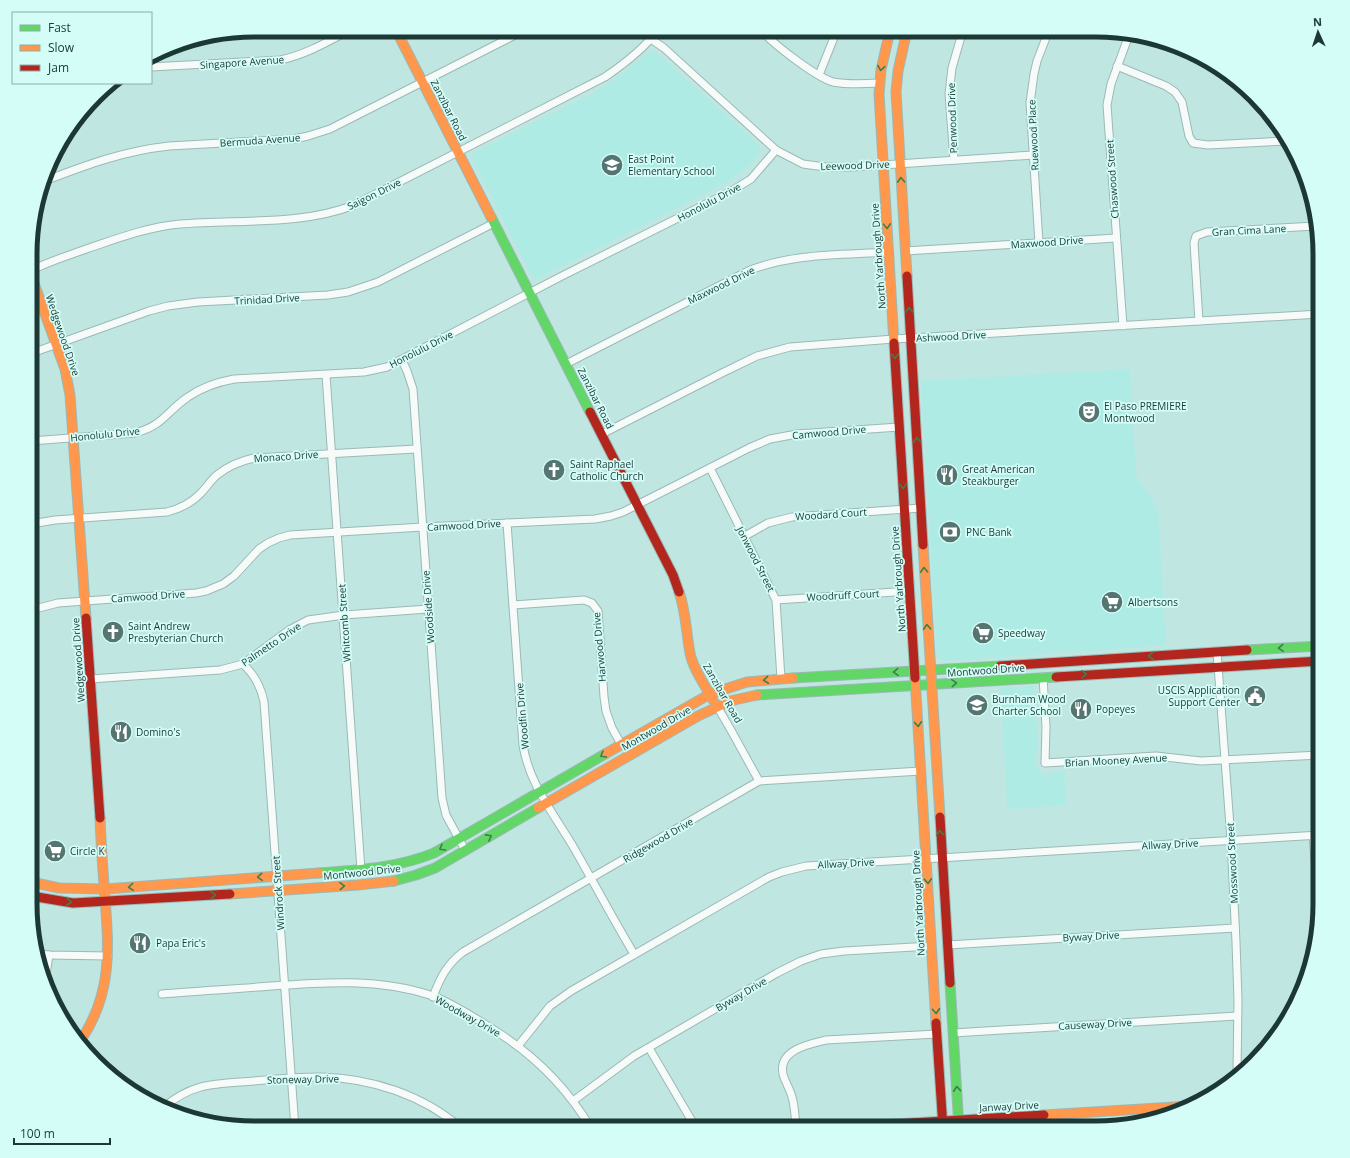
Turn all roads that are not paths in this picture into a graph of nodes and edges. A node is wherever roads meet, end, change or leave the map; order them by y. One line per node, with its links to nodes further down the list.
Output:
1 (336, 37): 13 (street, Singapore Avenue)
2 (400, 37): 15 (main road, Zanzibar Road)
3 (512, 37): 15 (street, Bermuda Avenue)
4 (770, 37): 14 (street)
5 (834, 37): 14 (street)
6 (888, 37): 16 (main road, North Yarbrough Drive, one-way to 16)
7 (905, 37): 22 (main road)
8 (961, 37): 21 (street, Penwood Drive)
9 (1046, 37): 20 (street, Ruewood Place)
10 (651, 39): 18 (street, Leewood Drive); 19 (street, Saigon Drive)
11 (1127, 39): 12 (street, Chaswood Street)
12 (1117, 66): 17 (street); 27 (street, Chaswood Street)
13 (152, 67)
14 (820, 75): 16 (street)
15 (423, 83): 19 (main road, Zanzibar Road); 24 (street, Bermuda Avenue)
16 (879, 83): 23 (main road, North Yarbrough Drive)
17 (1281, 140)
18 (776, 150): 23 (street, Leewood Drive); 33 (street, Honolulu Drive)
19 (458, 152): 25 (main road, Zanzibar Road); 31 (street, Saigon Drive)
20 (1033, 155): 21 (street, Leewood Drive); 28 (street, Ruewood Place)
21 (954, 160): 22 (street, Leewood Drive)
22 (900, 164): 23 (street, Leewood Drive); 29 (main road, one-way to 22)
23 (883, 165): 30 (main road, North Yarbrough Drive, one-way to 30)
24 (51, 178)
25 (494, 223): 33 (main road, Zanzibar Road); 39 (street, Trinidad Drive)
26 (1311, 226): 35 (street, Gran Cima Lane)
27 (1116, 238): 28 (street, Maxwood Drive); 36 (street, Chaswood Street)
28 (1039, 243): 29 (street, Maxwood Drive)
29 (905, 251): 37 (main road, one-way to 29)
30 (888, 252): 38 (main road, North Yarbrough Drive); 42 (street, Maxwood Drive)
31 (37, 268)
32 (37, 292): 39 (main road, Wedgewood Drive)
33 (530, 293): 41 (street, Honolulu Drive); 42 (main road, Zanzibar Road)
34 (1313, 314): 35 (street, Ashwood Drive)
35 (1199, 321): 36 (street, Ashwood Drive)
36 (1122, 326): 37 (street, Ashwood Drive)
37 (910, 338): 38 (street, Ashwood Drive); 52 (main road, one-way to 37)
38 (894, 339): 44 (main road, North Yarbrough Drive, one-way to 44); 45 (street, Ashwood Drive)
39 (56, 345): 40 (street, Trinidad Drive); 46 (main road, Wedgewood Drive)
40 (37, 352)
41 (402, 360): 43 (street, Honolulu Drive); 48 (street, Woodside Drive)
42 (566, 364): 45 (main road, Zanzibar Road)
43 (326, 375): 46 (street, Honolulu Drive); 49 (street, Whitcomb Street)
44 (899, 427): 50 (street, Camwood Drive); 53 (main road, North Yarbrough Drive, one-way to 53)
45 (602, 434): 51 (main road, Zanzibar Road)
46 (73, 437): 47 (street, Honolulu Drive); 54 (main road, Wedgewood Drive)
47 (37, 441)
48 (416, 449): 49 (street, Monaco Drive); 57 (street, Woodside Drive)
49 (332, 454): 54 (street, Monaco Drive); 58 (street, Whitcomb Street)
50 (710, 468): 51 (street, Camwood Drive); 59 (street, Jonwood Street)
51 (638, 504): 56 (street, Camwood Drive); 79 (main road, Zanzibar Road)
52 (922, 508): 53 (street, Woodard Court); 72 (main road, one-way to 52)
53 (905, 509): 59 (street, Woodard Court); 60 (main road, North Yarbrough Drive)
54 (79, 519): 55 (street, Monaco Drive); 62 (main road, Wedgewood Drive)
55 (37, 523)
56 (507, 523): 57 (street, Camwood Drive); 63 (street, Woodfin Drive)
57 (423, 527): 58 (street, Camwood Drive); 65 (street, Woodside Drive)
58 (338, 532): 62 (street, Camwood Drive); 66 (street, Whitcomb Street)
59 (745, 536): 61 (street, Jonwood Street)
60 (910, 591): 61 (street, Woodruff Court); 73 (main road, North Yarbrough Drive)
61 (776, 600): 75 (street, Jonwood Street)
62 (85, 601): 64 (street, Camwood Drive); 76 (main road, Wedgewood Drive)
63 (513, 605): 81 (street, Harwood Drive); 86 (street, Woodfin Drive)
64 (37, 608)
65 (428, 609): 66 (street, Palmetto Drive); 89 (street, Woodside Drive)
66 (344, 615): 70 (street, Palmetto Drive); 94 (street, Whitcomb Street)
67 (1313, 646): 68 (main road, Montwood Drive, one-way to 68)
68 (1217, 652): 71 (street, Mosswood Street); 72 (main road, Montwood Drive, one-way to 72)
69 (1313, 661): 71 (main road, Montwood Drive)
70 (243, 664): 76 (street, Palmetto Drive); 95 (street, Windrock Street)
71 (1218, 667): 74 (main road, Montwood Drive, one-way to 71); 83 (street, Mosswood Street)
72 (930, 670): 73 (main road, Montwood Drive); 77 (main road)
73 (915, 671): 75 (main road, Montwood Drive, one-way to 75); 78 (main road, North Yarbrough Drive)
74 (1043, 677): 77 (main road, Montwood Drive, one-way to 74); 83 (street, Brian Mooney Avenue)
75 (781, 678): 79 (main road, Montwood Drive, one-way to 79)
76 (90, 679): 99 (main road, Wedgewood Drive)
77 (931, 684): 78 (main road, Montwood Drive); 92 (main road, one-way to 77)
78 (915, 685): 80 (main road, Montwood Drive); 84 (main road, North Yarbrough Drive, one-way to 84)
79 (710, 694): 80 (main road, Zanzibar Road); 81 (main road, Montwood Drive)
80 (717, 706): 85 (street, Zanzibar Road); 87 (main road, Montwood Drive)
81 (621, 744): 86 (main road, Montwood Drive, one-way to 86)
82 (1313, 755): 83 (street, Brian Mooney Avenue)
83 (1225, 760): 90 (street, Mosswood Street)
84 (921, 771): 85 (street, Ridgewood Drive); 93 (main road, North Yarbrough Drive)
85 (759, 781): 96 (street, Ridgewood Drive)
86 (539, 791): 87 (street, Woodfin Drive); 89 (main road, Montwood Drive)
87 (546, 804): 91 (main road, Montwood Drive, one-way to 87); 96 (street, Woodfin Drive)
88 (1313, 835): 90 (street, Allway Drive)
89 (458, 838): 91 (street, Woodside Drive); 94 (main road, Montwood Drive, one-way to 94)
90 (1231, 840): 92 (street, Allway Drive); 104 (street, Mosswood Street)
91 (465, 850): 100 (main road, Montwood Drive, one-way to 91)
92 (942, 857): 93 (street, Allway Drive); 105 (main road)
93 (926, 859): 106 (main road, North Yarbrough Drive, one-way to 106); 108 (street, Allway Drive)
94 (361, 870): 95 (main road, Montwood Drive)
95 (276, 876): 97 (main road, Montwood Drive, one-way to 97); 100 (street, Windrock Street)
96 (590, 878): 108 (street, Woodfin Drive); 114 (street, Ridgewood Drive)
97 (197, 882): 99 (main road, Montwood Drive, one-way to 99); 101 (main road)
98 (37, 884): 99 (main road, Montwood Drive)
99 (105, 889): 103 (main road, Wedgewood Drive)
100 (278, 891): 101 (main road, Montwood Drive, one-way to 100); 112 (street, Windrock Street)
101 (198, 896): 103 (main road, Montwood Drive)
102 (37, 897): 103 (main road, Montwood Drive, one-way to 103)
103 (105, 902): 110 (main road, Wedgewood Drive)
104 (1235, 928): 105 (street, Byway Drive); 115 (street, Mosswood Street)
105 (948, 945): 116 (main road)
106 (932, 946): 117 (main road, North Yarbrough Drive, one-way to 117); 120 (street, Byway Drive)
107 (43, 954): 109 (street)
108 (634, 954): 119 (street, Allway Drive)
109 (49, 955): 110 (street); 111 (street)
110 (108, 956): 118 (main road, Wedgewood Drive)
111 (47, 968)
112 (284, 985): 113 (street, Woodway Drive); 114 (street, Woodway Drive); 122 (street, Windrock Street)
113 (162, 994)
114 (433, 996): 119 (street, Woodway Drive)
115 (1238, 1016): 116 (street, Causeway Drive); 121 (street, Mosswood Street)
116 (953, 1033): 132 (main road, one-way to 116)
117 (937, 1034): 130 (street); 131 (main road, North Yarbrough Drive)
118 (83, 1037)
119 (518, 1046): 123 (street, Woodway Drive)
120 (649, 1048): 123 (street, Byway Drive); 129 (street)
121 (1237, 1069)
122 (291, 1078): 124 (street, Stoneway Drive); 126 (street, Windrock Street); 127 (street, Stoneway Drive)
123 (573, 1102): 128 (street, Woodway Drive)
124 (169, 1103)
125 (1170, 1108): 133 (main road, Janway Drive)
126 (294, 1121)
127 (451, 1121)
128 (586, 1121)
129 (692, 1121)
130 (795, 1121)
131 (943, 1121)
132 (959, 1121)
133 (998, 1121)

